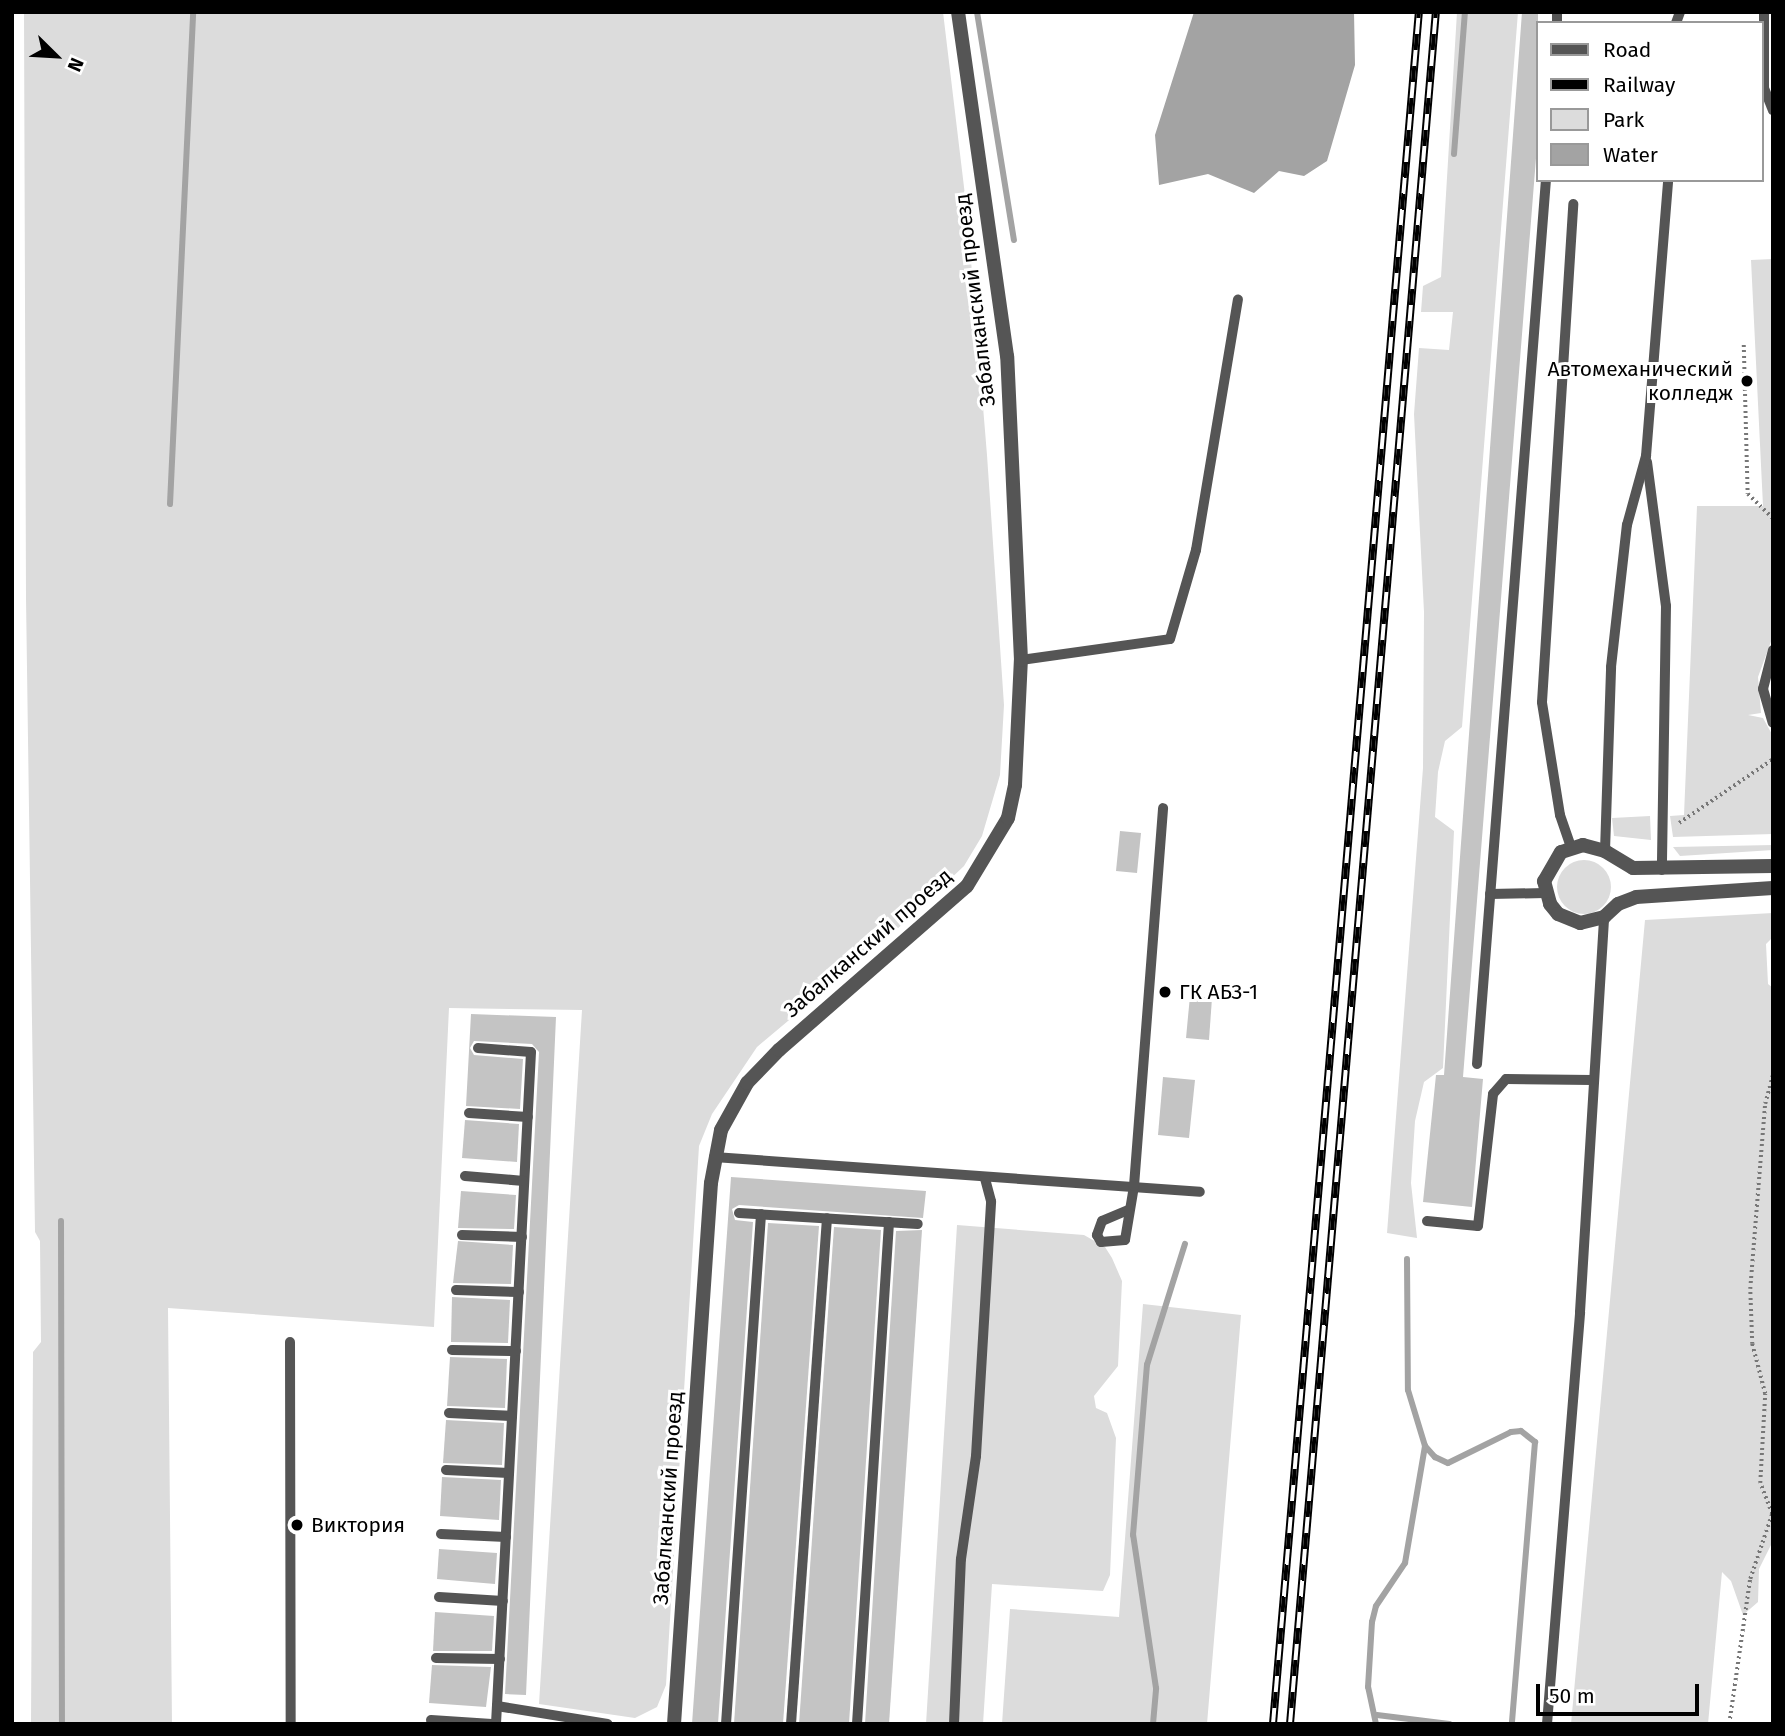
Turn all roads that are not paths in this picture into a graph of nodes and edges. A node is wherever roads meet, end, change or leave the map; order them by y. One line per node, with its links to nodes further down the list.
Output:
1 (958, 12): 10 (street, Забалканский проезд)
2 (1764, 12): 3 (lane)
3 (1773, 110)
4 (1546, 182): 19 (lane)
5 (1668, 182): 8 (lane)
6 (1573, 204): 13 (lane)
7 (1238, 300): 10 (lane)
8 (1646, 456): 14 (lane); 16 (lane)
9 (1773, 650): 11 (lane)
10 (1020, 660): 26 (street, Забалканский проезд)
11 (1773, 723)
12 (1163, 808): 30 (lane)
13 (1571, 847): 14 (street); 18 (street)
14 (1605, 851): 16 (street)
15 (1773, 866): 16 (street)
16 (1662, 870)
17 (1773, 888): 20 (street)
18 (1545, 893): 19 (lane); 20 (street)
19 (1490, 894): 22 (lane)
20 (1604, 918): 23 (lane)
21 (478, 1048): 25 (lane)
22 (1477, 1064)
23 (1592, 1080): 36 (lane); 66 (lane)
24 (469, 1113): 25 (lane)
25 (528, 1117): 29 (lane)
26 (714, 1157): 28 (lane); 61 (street, Забалканский проезд)
27 (465, 1176): 29 (lane)
28 (985, 1178): 30 (lane); 65 (lane)
29 (524, 1181): 40 (lane)
30 (1134, 1186): 31 (lane); 32 (lane)
31 (1200, 1192)
32 (1128, 1210)
33 (739, 1213): 34 (lane)
34 (761, 1214): 35 (lane); 62 (lane)
35 (827, 1218): 37 (lane); 63 (lane)
36 (1427, 1221)
37 (889, 1222): 38 (lane); 64 (lane)
38 (918, 1224)
39 (462, 1235): 40 (lane)
40 (522, 1237): 42 (lane)
41 (456, 1290): 42 (lane)
42 (519, 1292): 45 (lane)
43 (290, 1342): 58 (lane)
44 (453, 1350): 45 (lane)
45 (516, 1351): 47 (lane)
46 (449, 1413): 47 (lane)
47 (513, 1416): 49 (lane)
48 (446, 1470): 49 (lane)
49 (509, 1473): 51 (lane)
50 (442, 1534): 51 (lane)
51 (506, 1537): 53 (lane)
52 (439, 1597): 53 (lane)
53 (503, 1601): 55 (lane)
54 (436, 1658): 55 (lane)
55 (500, 1659): 56 (lane)
56 (497, 1706): 59 (lane); 60 (lane)
57 (431, 1720): 59 (lane)
58 (290, 1724)
59 (494, 1724)
60 (608, 1724)
61 (674, 1724)
62 (726, 1724)
63 (791, 1724)
64 (857, 1724)
65 (954, 1724)
66 (1547, 1724)

